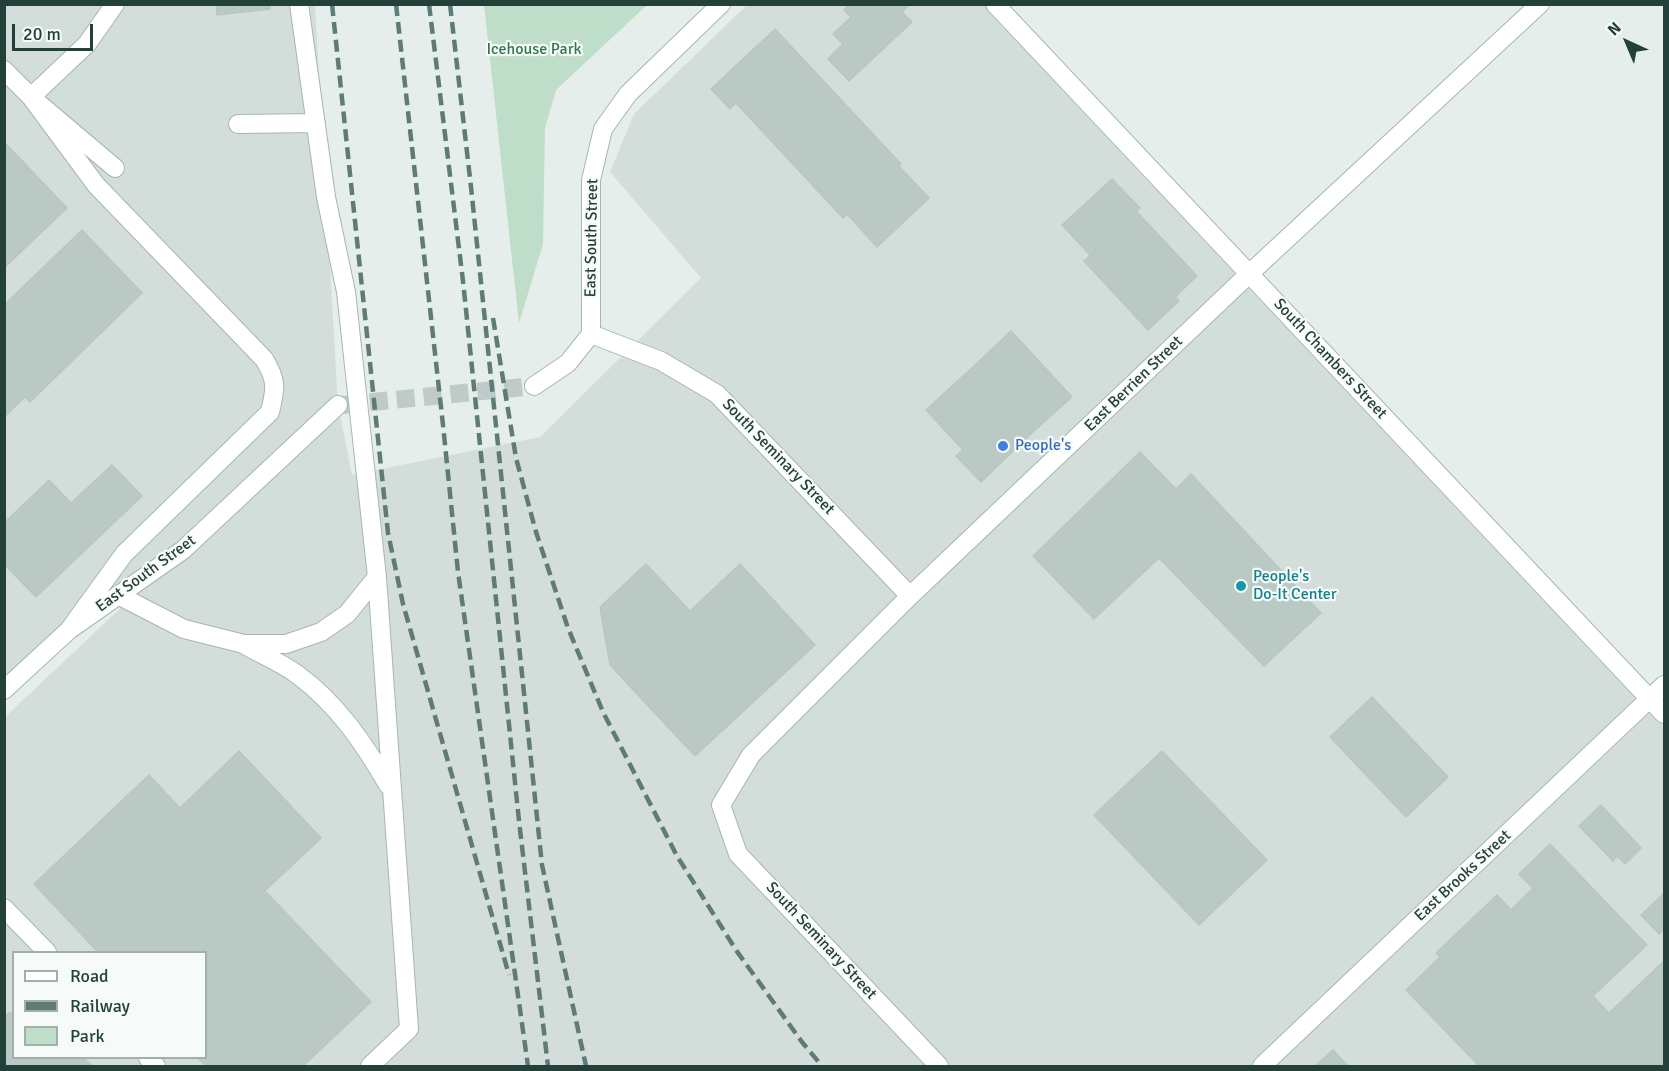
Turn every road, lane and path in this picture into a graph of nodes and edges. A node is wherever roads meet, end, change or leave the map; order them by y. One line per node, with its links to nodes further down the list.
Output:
1 (116, 4): 7 (street)
2 (299, 4): 8 (street)
3 (721, 4): 12 (street, East South Street)
4 (995, 4): 11 (street, South Chambers Street)
5 (1540, 4): 11 (street, East Berrien Street)
6 (4, 70): 7 (street)
7 (32, 97): 10 (street); 18 (street)
8 (316, 123): 9 (street); 15 (street)
9 (238, 124)
10 (115, 168)
11 (1250, 274): 17 (street, East Berrien Street); 22 (street, South Chambers Street)
12 (591, 334): 13 (street); 17 (street, South Seminary Street)
13 (534, 386)
14 (338, 405): 16 (street, East South Street)
15 (377, 577): 19 (street); 24 (street)
16 (118, 595): 18 (street, East South Street); 19 (street)
17 (910, 596): 25 (street, East Berrien Street)
18 (69, 630): 21 (street, East South Street)
19 (244, 645): 24 (street)
20 (1665, 685): 22 (street, East Brooks Street)
21 (4, 690)
22 (1650, 699): 23 (street, South Chambers Street); 30 (street, East Brooks Street)
23 (1665, 714)
24 (391, 790): 28 (street)
25 (721, 805): 29 (street, South Seminary Street)
26 (4, 908): 27 (street)
27 (46, 951)
28 (370, 1066)
29 (939, 1066)
30 (1262, 1066)

